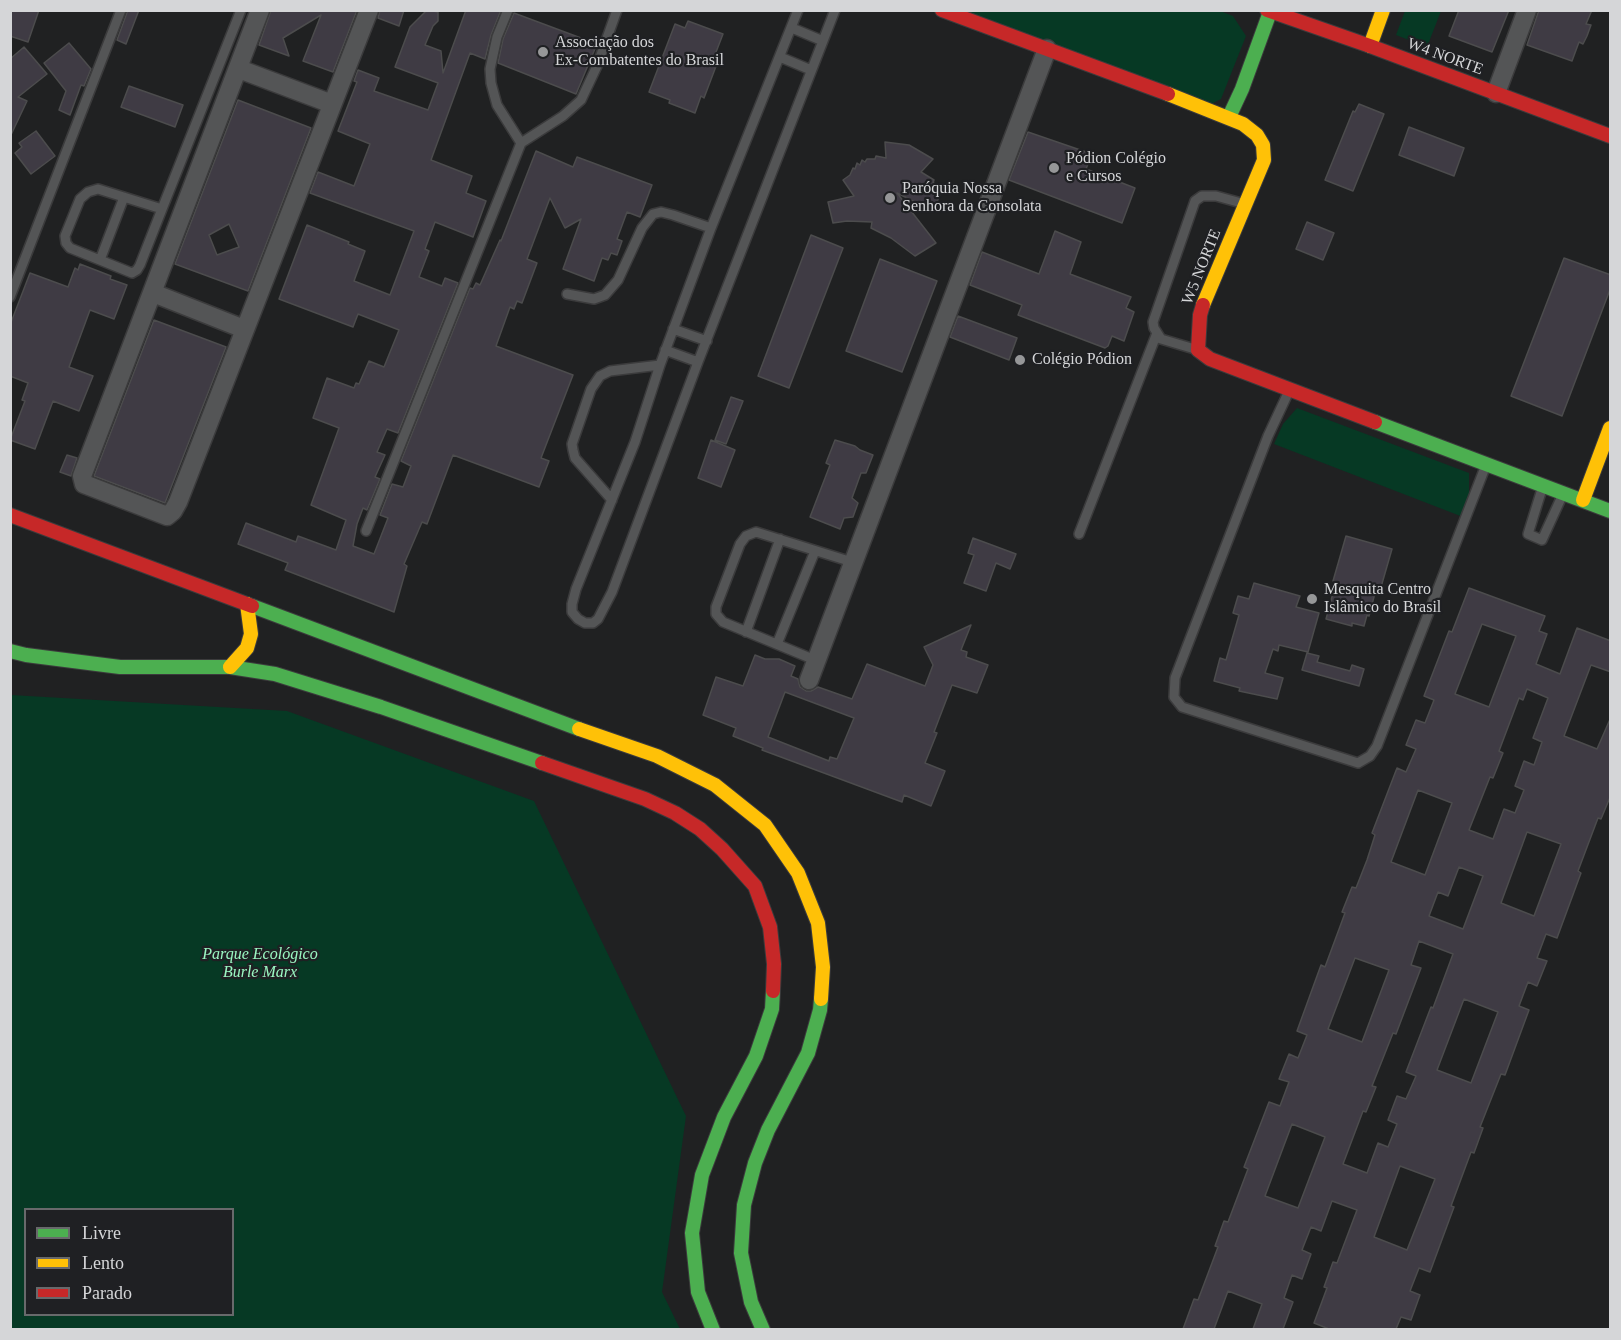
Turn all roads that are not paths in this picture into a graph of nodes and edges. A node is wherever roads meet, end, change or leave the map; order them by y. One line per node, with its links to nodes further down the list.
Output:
1 (121, 10): 32 (lane)
2 (241, 10): 27 (lane)
3 (260, 10): 18 (street)
4 (369, 10): 21 (street)
5 (508, 10): 24 (lane)
6 (617, 10): 24 (lane)
7 (798, 10): 13 (lane)
8 (835, 10): 14 (lane)
9 (942, 10): 16 (street, W5 NORTE)
10 (1383, 10): 15 (street)
11 (1527, 10): 20 (street)
12 (1269, 11): 15 (street, W4 NORTE); 22 (street)
13 (792, 28): 14 (lane); 17 (lane)
14 (823, 41): 19 (lane)
15 (1370, 46): 20 (street, W4 NORTE)
16 (1047, 49): 22 (street, W5 NORTE); 54 (street)
17 (780, 57): 19 (lane); 28 (lane)
18 (239, 69): 21 (street); 30 (street)
19 (811, 70): 36 (lane)
20 (1496, 93): 23 (street, W4 NORTE)
21 (332, 104): 34 (street)
22 (1229, 117): 26 (street, W5 NORTE)
23 (1611, 136)
24 (521, 143): 50 (lane)
25 (124, 197): 27 (lane); 29 (lane); 29 (lane)
26 (1245, 204): 35 (lane); 38 (street, W5 NORTE)
27 (162, 209): 29 (lane)
28 (711, 228): 31 (lane); 33 (lane)
29 (100, 261)
30 (153, 293): 34 (street); 34 (street)
31 (567, 294)
32 (10, 297)
33 (673, 328): 36 (lane); 37 (lane)
34 (244, 329)
35 (1157, 333): 38 (lane); 51 (lane)
36 (706, 340): 39 (lane)
37 (665, 350): 39 (lane); 40 (lane)
38 (1198, 350): 41 (street)
39 (698, 362): 46 (lane)
40 (660, 365): 46 (lane); 46 (lane)
41 (1289, 391): 43 (street); 43 (lane)
42 (1611, 428): 47 (street)
43 (1486, 465): 44 (street)
44 (1543, 487): 45 (street); 45 (lane)
45 (1563, 494): 47 (street)
46 (612, 500)
47 (1583, 500): 48 (street)
48 (1611, 511)
49 (10, 515): 55 (street)
50 (366, 531)
51 (1079, 534)
52 (780, 539): 53 (lane); 56 (lane); 56 (lane)
53 (815, 551): 54 (lane); 57 (lane)
54 (852, 562): 59 (street)
55 (247, 604): 60 (street); 63 (street)
56 (746, 632): 57 (lane)
57 (777, 644): 59 (lane)
58 (10, 651): 60 (street)
59 (815, 660): 61 (street)
60 (230, 667): 62 (street)
61 (809, 680)
62 (713, 1329)
63 (763, 1329)

